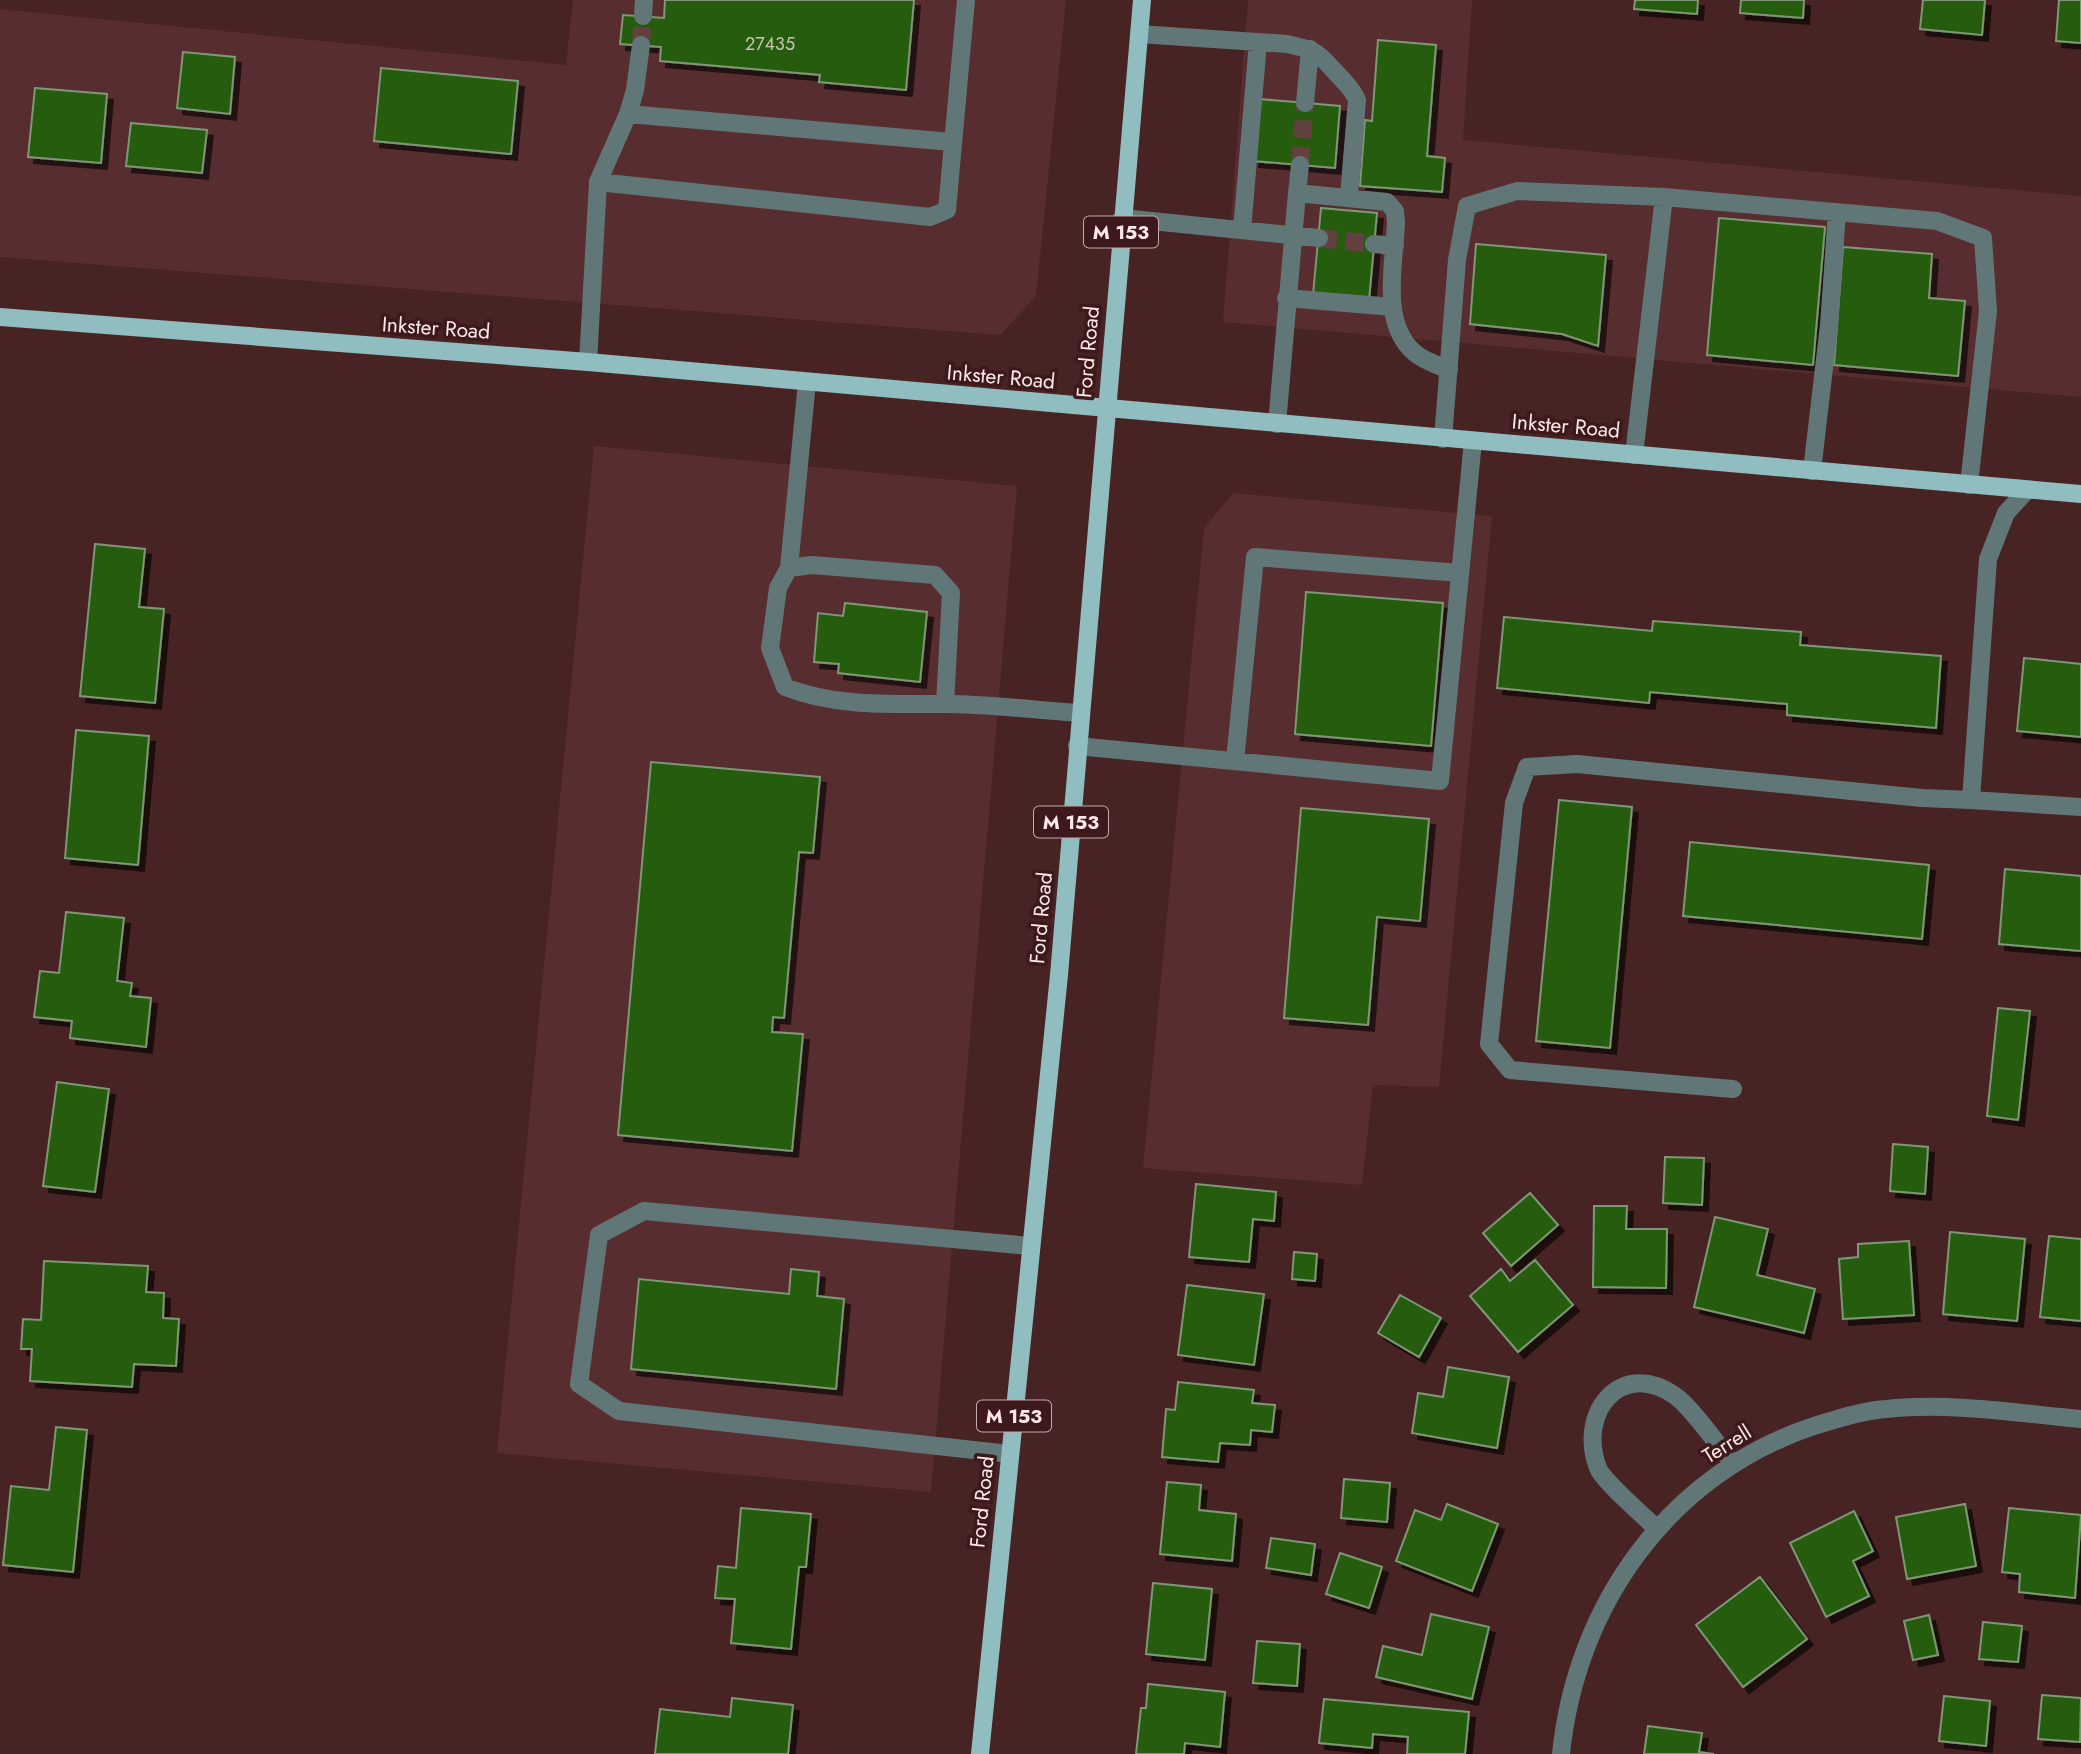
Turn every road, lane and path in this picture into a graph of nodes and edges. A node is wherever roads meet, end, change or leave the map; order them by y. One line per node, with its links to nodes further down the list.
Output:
1 (966, 0): 9 (street)
2 (1142, 0): 3 (main road, Ford Road / M 153)
3 (1139, 34): 4 (street); 16 (main road, Ford Road / M 153)
4 (1258, 43): 6 (street); 17 (street)
5 (640, 45): 8 (street)
6 (1310, 49): 7 (street); 13 (street)
7 (1305, 103)
8 (628, 114): 9 (street); 11 (street)
9 (952, 142): 11 (street)
10 (1300, 165): 12 (street)
11 (598, 182): 25 (street)
12 (1297, 193): 13 (street); 18 (street)
13 (1349, 196): 21 (street)
14 (1664, 197): 15 (street); 26 (street); 32 (street)
15 (1831, 212): 33 (street); 34 (street)
16 (1122, 218): 17 (street); 28 (main road, Ford Road / M 153)
17 (1242, 230): 18 (street)
18 (1292, 235): 19 (street); 22 (street)
19 (1319, 238)
20 (1374, 244): 21 (street)
21 (1395, 246): 23 (street)
22 (1286, 298): 23 (street); 29 (street)
23 (1393, 307): 26 (street)
24 (0, 317): 25 (main road, Inkster Road)
25 (588, 362): 27 (main road, Inkster Road)
26 (1449, 370): 30 (street)
27 (807, 382): 28 (main road, Inkster Road); 37 (street)
28 (1106, 409): 29 (main road, Inkster Road); 40 (main road, Ford Road / M 153)
29 (1277, 424): 30 (main road, Inkster Road)
30 (1443, 439): 31 (main road, Inkster Road)
31 (1473, 441): 32 (main road, Inkster Road); 38 (street)
32 (1634, 455): 33 (main road, Inkster Road)
33 (1812, 471): 34 (main road, Inkster Road)
34 (1969, 485): 35 (main road, Inkster Road)
35 (2027, 490): 36 (main road, Inkster Road); 43 (street)
36 (2081, 495)
37 (789, 568): 39 (street); 39 (street)
38 (1460, 573): 42 (street); 42 (street)
39 (945, 704): 40 (street)
40 (1080, 713): 41 (main road, Ford Road / M 153)
41 (1077, 746): 42 (street); 46 (main road, Ford Road / M 153)
42 (1235, 761)
43 (1971, 800): 44 (street); 45 (street)
44 (2081, 807)
45 (1733, 1089)
46 (1030, 1246): 48 (main road, Ford Road / M 153); 48 (street)
47 (2081, 1419): 49 (street, Terrell)
48 (1010, 1454): 51 (main road, Ford Road / M 153)
49 (1733, 1465): 50 (street, Terrell); 50 (street)
50 (1657, 1529): 52 (street, Terrell)
51 (980, 1754)
52 (1561, 1754)

